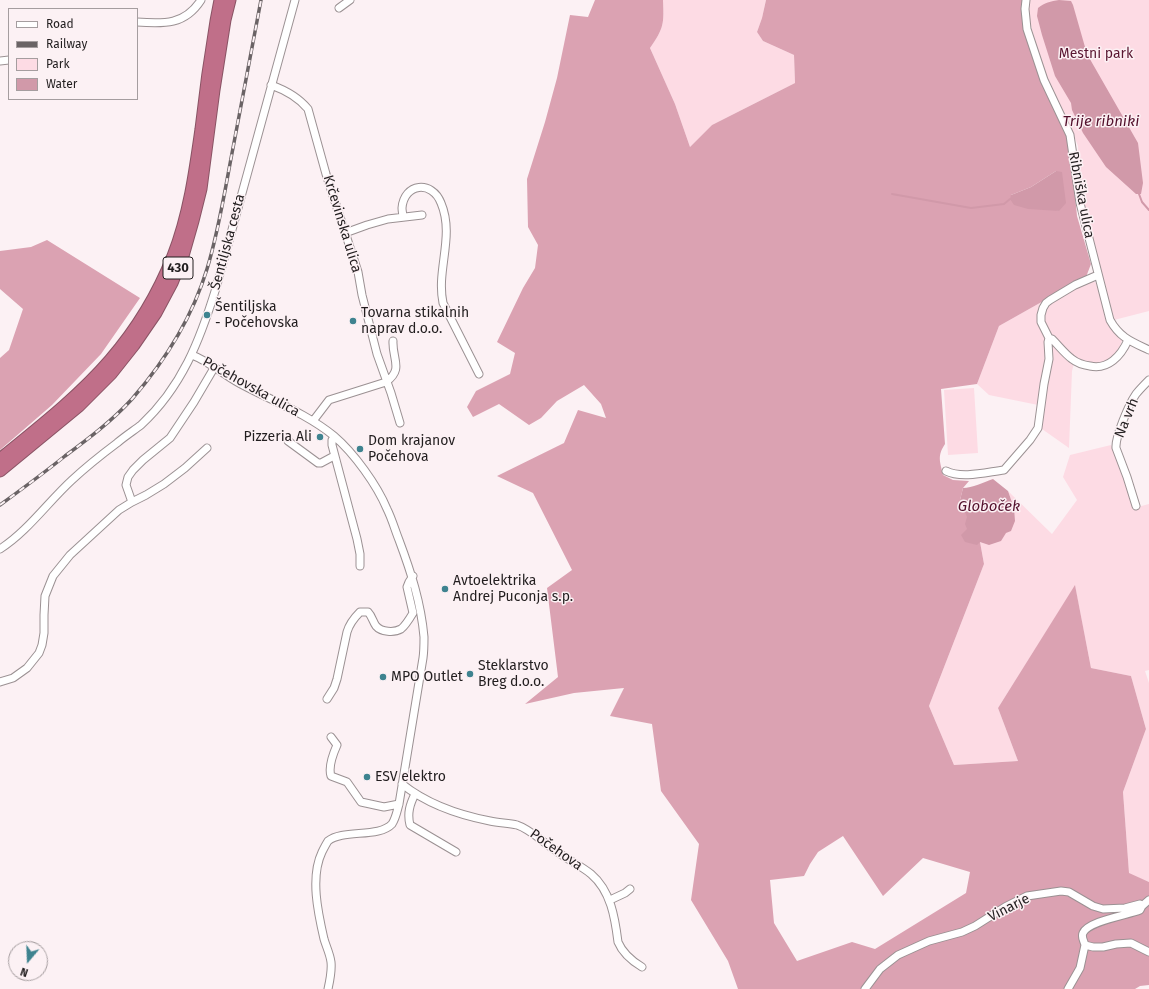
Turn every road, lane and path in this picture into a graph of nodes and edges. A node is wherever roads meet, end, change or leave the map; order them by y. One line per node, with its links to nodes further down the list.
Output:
1 (201, 0): 8 (street)
2 (220, 0): 29 (highway, 430)
3 (230, 0): 30 (highway, 430)
4 (295, 0): 9 (street, Šentiljska cesta)
5 (350, 0): 7 (street)
6 (1026, 0): 13 (street, Ribniška ulica)
7 (340, 8)
8 (138, 22)
9 (271, 86): 12 (street, Krčevinska ulica); 18 (street, Šentiljska cesta)
10 (422, 215): 11 (street)
11 (404, 217): 12 (street); 20 (street)
12 (345, 233): 22 (street, Krčevinska ulica)
13 (1098, 275): 14 (street); 15 (street, Ribniška ulica)
14 (1050, 338): 15 (street); 31 (street)
15 (1128, 340): 17 (street, Ribniška ulica)
16 (393, 341): 22 (street)
17 (1149, 350)
18 (192, 355): 19 (street, Počehovska ulica); 34 (street, Šentiljska cesta)
19 (214, 368): 23 (street, Počehovska ulica); 32 (street)
20 (478, 374)
21 (1149, 380): 33 (street, Na vrh)
22 (386, 382): 23 (street); 24 (street, Krčevinska ulica)
23 (313, 421): 25 (street, Počehovska ulica)
24 (400, 423)
25 (334, 437): 28 (street); 36 (street, Počehovska ulica)
26 (288, 441): 28 (street)
27 (207, 448): 32 (street)
28 (334, 456): 35 (street)
29 (0, 459)
30 (0, 471)
31 (946, 471)
32 (132, 502): 37 (street)
33 (1136, 506)
34 (0, 550)
35 (360, 566)
36 (413, 576): 38 (street); 40 (street, Počehovska ulica)
37 (0, 682)
38 (327, 699)
39 (331, 737): 41 (street)
40 (409, 789): 41 (street, Počehovska ulica); 42 (street); 44 (street, Počehova)
41 (399, 804): 50 (street, Počehovska ulica)
42 (456, 852)
43 (630, 890): 44 (street)
44 (610, 900): 49 (street, Počehova)
45 (1149, 900): 46 (street)
46 (1142, 906): 47 (street); 51 (street, Vinarje)
47 (1085, 945): 48 (street); 52 (street)
48 (1149, 952)
49 (642, 967)
50 (328, 989)
51 (865, 989)
52 (1068, 989)

